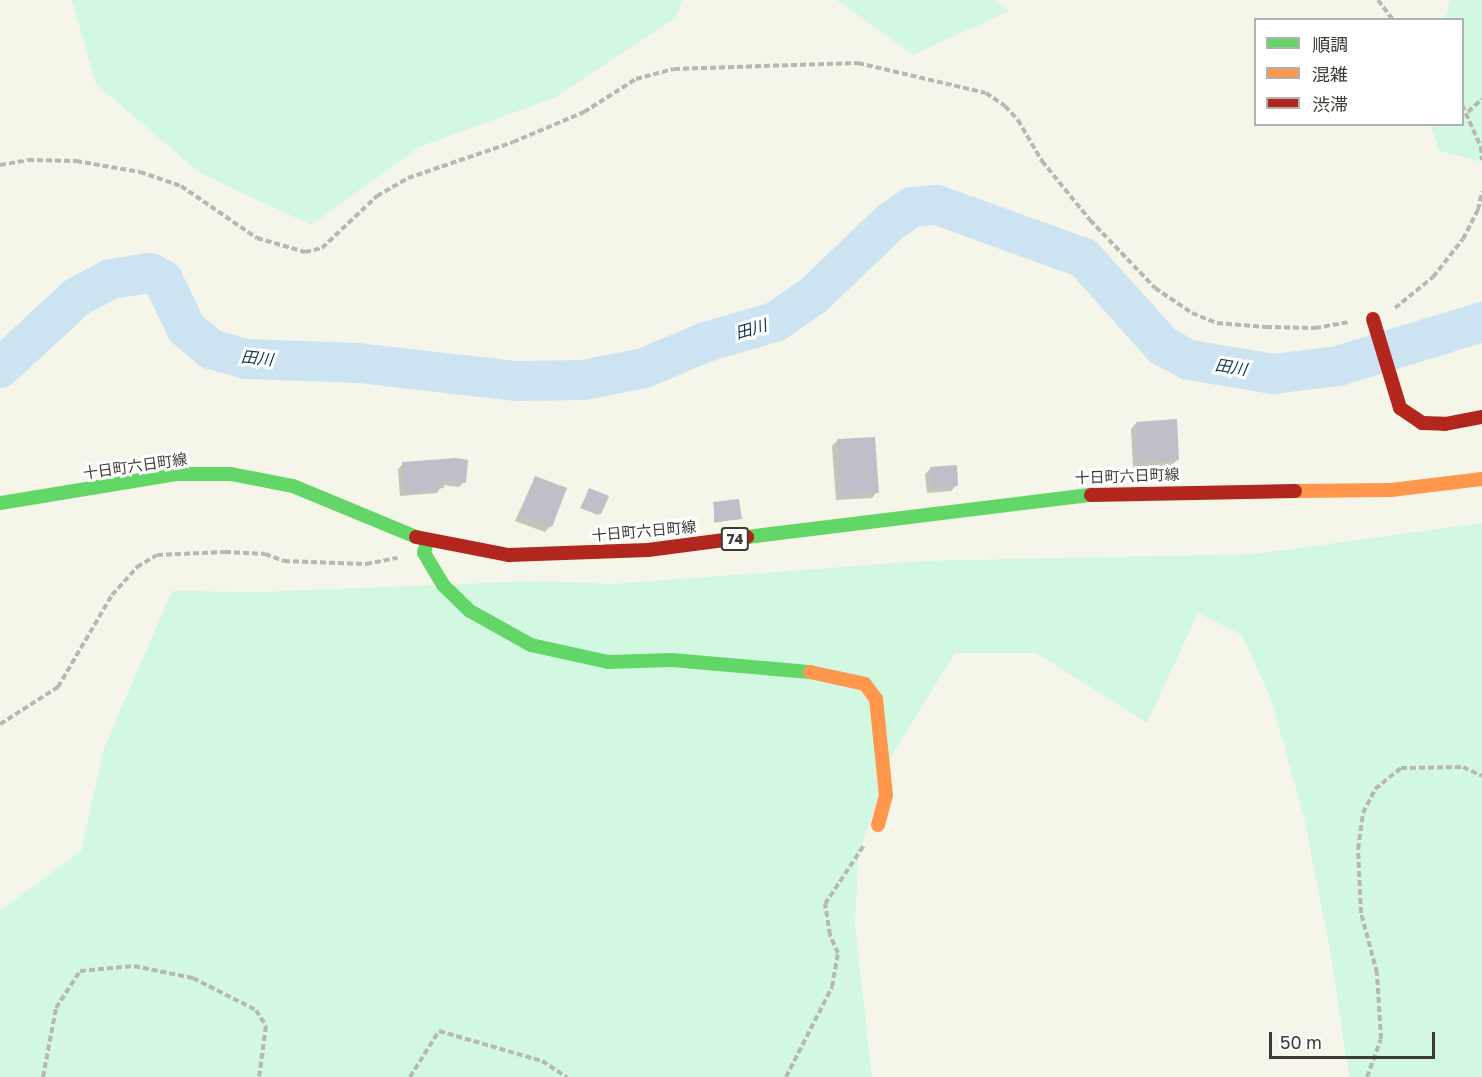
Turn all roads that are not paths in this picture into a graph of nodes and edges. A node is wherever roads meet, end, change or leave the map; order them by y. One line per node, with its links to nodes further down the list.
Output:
1 (1373, 319): 2 (main road)
2 (1482, 417)
3 (1482, 479): 5 (main road, 十日町六日町線 / 74)
4 (0, 503): 5 (main road, 十日町六日町線 / 74)
5 (426, 547): 6 (main road)
6 (878, 825)

